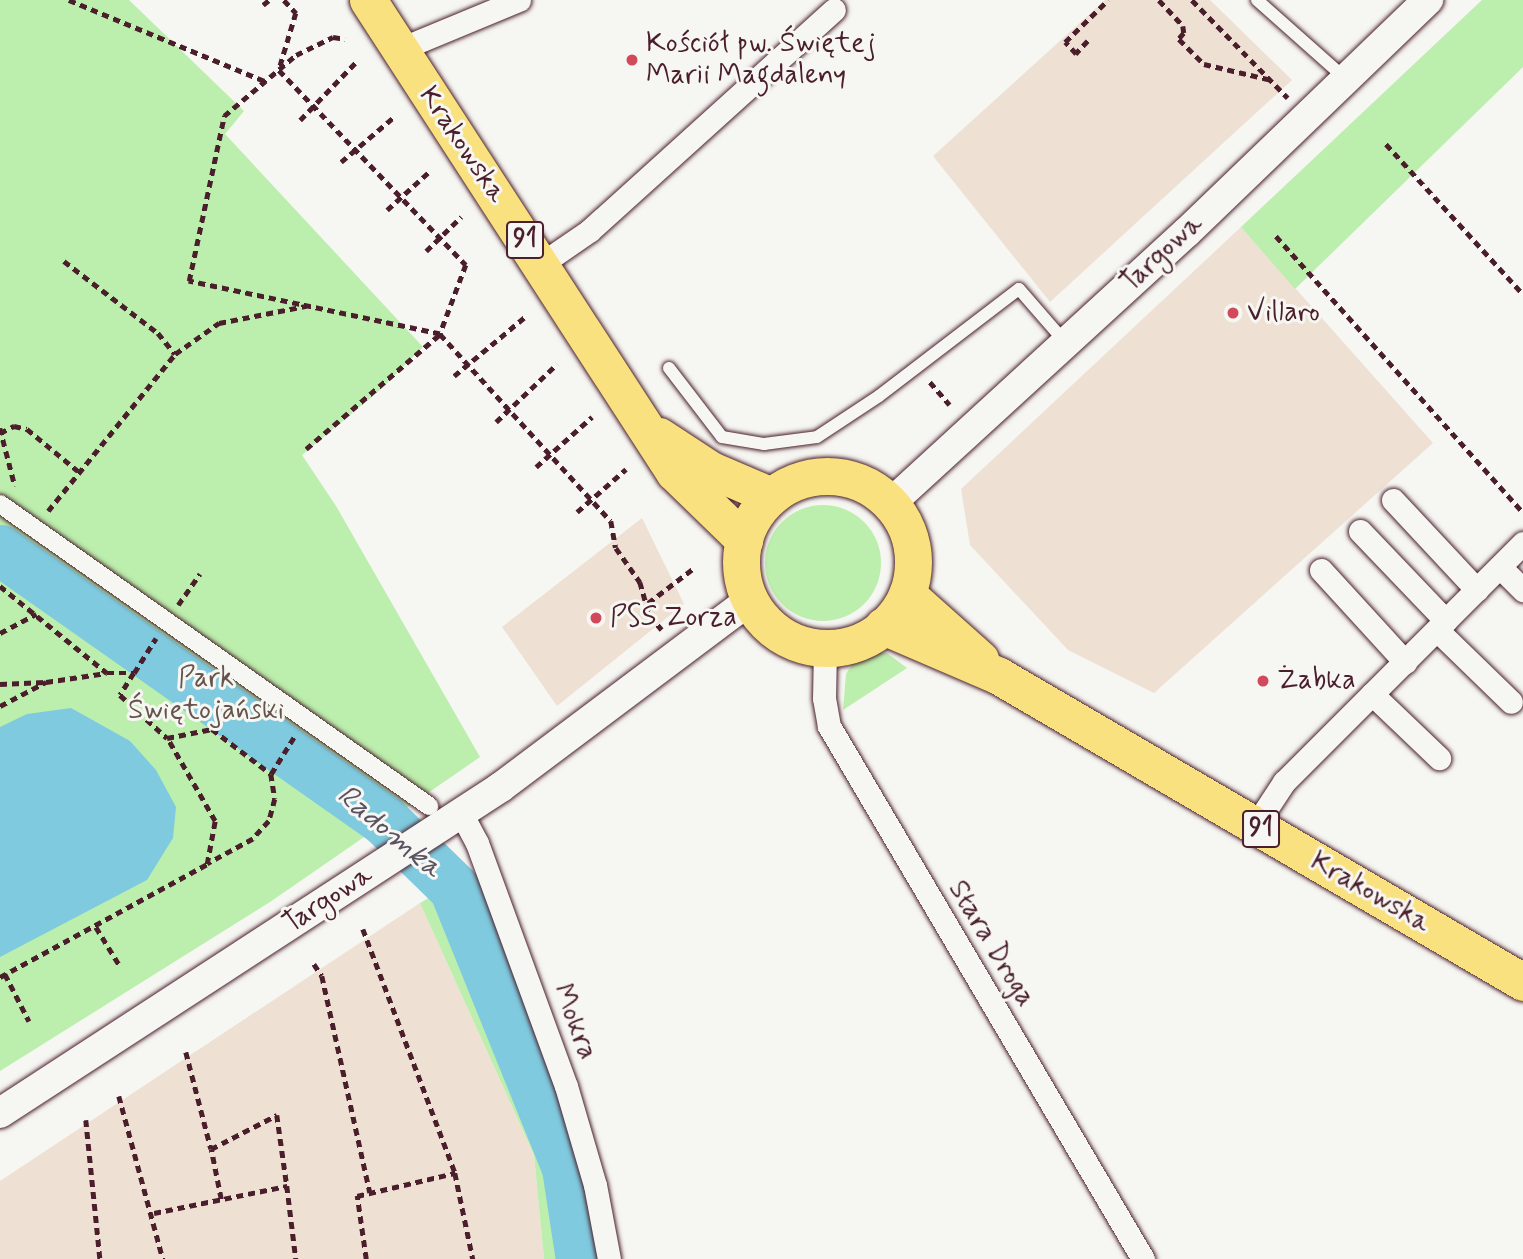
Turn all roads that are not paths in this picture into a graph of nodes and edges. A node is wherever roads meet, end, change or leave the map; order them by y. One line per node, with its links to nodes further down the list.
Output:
1 (368, 0): 6 (main road, Krakowska / 91)
2 (519, 0): 6 (street)
3 (1257, 0): 7 (lane)
4 (1428, 0): 7 (street, Targowa)
5 (834, 10): 8 (street)
6 (398, 50): 8 (main road, Krakowska / 91)
7 (1347, 81): 9 (street, Targowa)
8 (541, 264): 11 (main road, Krakowska / 91)
9 (1066, 343): 10 (lane); 14 (street, Targowa)
10 (669, 368)
11 (651, 430): 12 (main road, Krakowska / 91); 17 (main road, Krakowska / 91)
12 (772, 496): 14 (main road); 17 (main road)
13 (1393, 500): 21 (street)
14 (891, 503): 23 (main road)
15 (0, 504): 34 (street)
16 (1360, 531): 26 (street)
17 (744, 540): 24 (main road)
18 (1523, 543): 19 (street)
19 (1500, 567): 21 (street); 22 (street)
20 (1321, 570): 28 (street)
21 (1477, 590): 26 (street)
22 (1523, 590)
23 (906, 594): 25 (main road); 29 (main road, Krakowska / 91)
24 (750, 600): 27 (main road); 33 (street, Targowa)
25 (883, 626): 27 (main road); 29 (main road, Krakowska / 91)
26 (1441, 626): 28 (street); 31 (street)
27 (825, 648): 39 (street, Stara Droga)
28 (1405, 662): 30 (street)
29 (999, 676): 35 (main road, Krakowska / 91)
30 (1372, 694): 32 (street); 35 (street)
31 (1511, 702)
32 (1439, 758)
33 (461, 813): 34 (street, Targowa); 38 (street, Mokra)
34 (433, 818): 37 (street, Targowa)
35 (1255, 826): 36 (main road, Krakowska / 91)
36 (1523, 982)
37 (0, 1113)
38 (608, 1259)
39 (1143, 1259)

